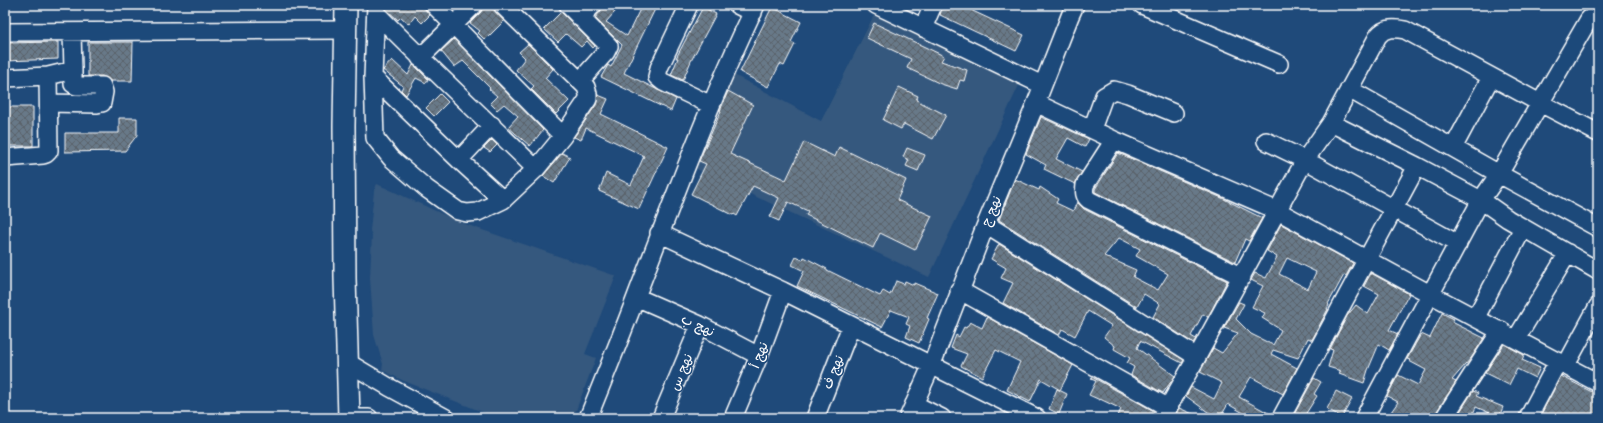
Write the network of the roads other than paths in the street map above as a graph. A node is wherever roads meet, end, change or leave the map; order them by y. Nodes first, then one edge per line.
1 (346, 5) edge
2 (434, 5) edge
3 (474, 5) edge
4 (502, 5) edge
5 (568, 5) edge
6 (593, 5) edge
7 (689, 5) edge
8 (737, 5) edge
9 (876, 5) edge
10 (933, 5) edge
11 (1075, 5) edge
12 (1142, 5) edge
13 (376, 9) edge
14 (754, 9) edge
15 (580, 18) junction
16 (1589, 19) dead end
17 (454, 25) junction
18 (923, 28) junction
19 (346, 30) junction
20 (5, 32) edge
21 (72, 32) junction
22 (420, 58) junction
23 (1279, 64) dead end
24 (73, 70) junction
25 (48, 76) junction
26 (373, 77) junction
27 (1491, 77) junction
28 (5, 78) edge
29 (580, 81) junction
30 (1042, 85) junction
31 (1349, 89) junction
32 (49, 103) junction
33 (1540, 103) junction
34 (1036, 104) junction
35 (711, 105) junction
36 (1174, 113) dead end
37 (1331, 123) junction
38 (492, 125) junction
39 (1092, 129) junction
40 (1598, 133) edge
41 (563, 136) junction
42 (1114, 140) junction
43 (1266, 141) dead end
44 (1453, 148) junction
45 (5, 158) edge
46 (459, 160) junction
47 (1305, 160) junction
48 (1417, 166) junction
49 (536, 169) junction
50 (1499, 174) junction
51 (503, 200) junction
52 (1481, 200) junction
53 (1394, 209) junction
54 (1278, 211) junction
55 (986, 224) junction
56 (1523, 228) junction
57 (1598, 228) edge
58 (659, 233) junction
59 (1458, 244) junction
60 (1568, 253) junction
61 (1368, 259) junction
62 (1598, 271) edge
63 (1242, 277) junction
64 (959, 290) junction
65 (783, 291) junction
66 (1430, 294) junction
67 (636, 297) junction
68 (1598, 306) edge
69 (1476, 317) junction
70 (700, 325) junction
71 (852, 326) junction
72 (1501, 330) junction
73 (1516, 338) junction
74 (759, 356) junction
75 (1197, 357) junction
76 (347, 362) junction
77 (1562, 363) junction
78 (932, 364) junction
79 (1598, 383) edge
80 (911, 411) edge
81 (1164, 413) edge
82 (350, 418) edge
83 (369, 418) edge
84 (446, 418) edge
85 (588, 418) edge
86 (661, 418) edge
87 (733, 418) edge
88 (815, 418) edge
89 (942, 418) edge
90 (1037, 418) edge
91 (1281, 418) edge
92 (1364, 418) edge
93 (1444, 418) edge
94 (1528, 418) edge

1 - 19 main road
2 - 17 street
3 - 17 street
4 - 29 street
5 - 15 street
6 - 15 street
7 - 35 street
8 - 14 street
9 - 18 street
10 - 18 street
11 - 30 street, نهج ج
12 - 23 street
13 - 22 street
13 - 26 street
14 - 35 street
15 - 29 street
16 - 33 street
17 - 22 street
17 - 41 street
18 - 30 street
19 - 21 street
19 - 76 main road
20 - 21 street
21 - 24 street
22 - 38 street
24 - 25 street
24 - 32 street
25 - 28 street
25 - 32 street
26 - 46 street
26 - 51 street
27 - 31 street
27 - 33 street
27 - 44 street
29 - 41 street
30 - 34 street, نهج ج
31 - 37 street
31 - 44 street
32 - 45 street
33 - 40 street
33 - 50 street
34 - 39 street
34 - 55 street, نهج ج
35 - 58 street
36 - 39 street
37 - 47 street
37 - 48 street
38 - 46 street
38 - 49 street
39 - 42 street
41 - 49 street
42 - 54 street
42 - 63 street
43 - 47 street
44 - 50 street
46 - 51 street
47 - 53 street
47 - 54 street
48 - 52 street
48 - 53 street
49 - 51 street
50 - 52 street
50 - 57 street
52 - 56 street
52 - 59 street
53 - 59 street
53 - 61 street
54 - 61 street
54 - 63 street
55 - 64 street, نهج ج
55 - 75 street
56 - 60 street
56 - 69 street
58 - 65 street
58 - 67 street
59 - 66 street
60 - 62 street
60 - 73 street
61 - 66 street
61 - 91 street
63 - 75 street
64 - 78 street, نهج ج
64 - 81 street
65 - 71 street
65 - 74 street, نهج أ
66 - 69 street
66 - 92 street
67 - 70 street, نهج ب
67 - 85 street
68 - 77 street
69 - 72 street
70 - 74 street, نهج ب
70 - 86 street, نهج س
71 - 78 street
71 - 88 street, نهج ف
72 - 73 street
72 - 93 street
73 - 77 street
74 - 87 street, نهج أ
75 - 81 street
76 - 82 main road
76 - 84 street
77 - 79 street
77 - 94 street
78 - 80 street, نهج ج
78 - 90 street
80 - 89 street
82 - 83 street

